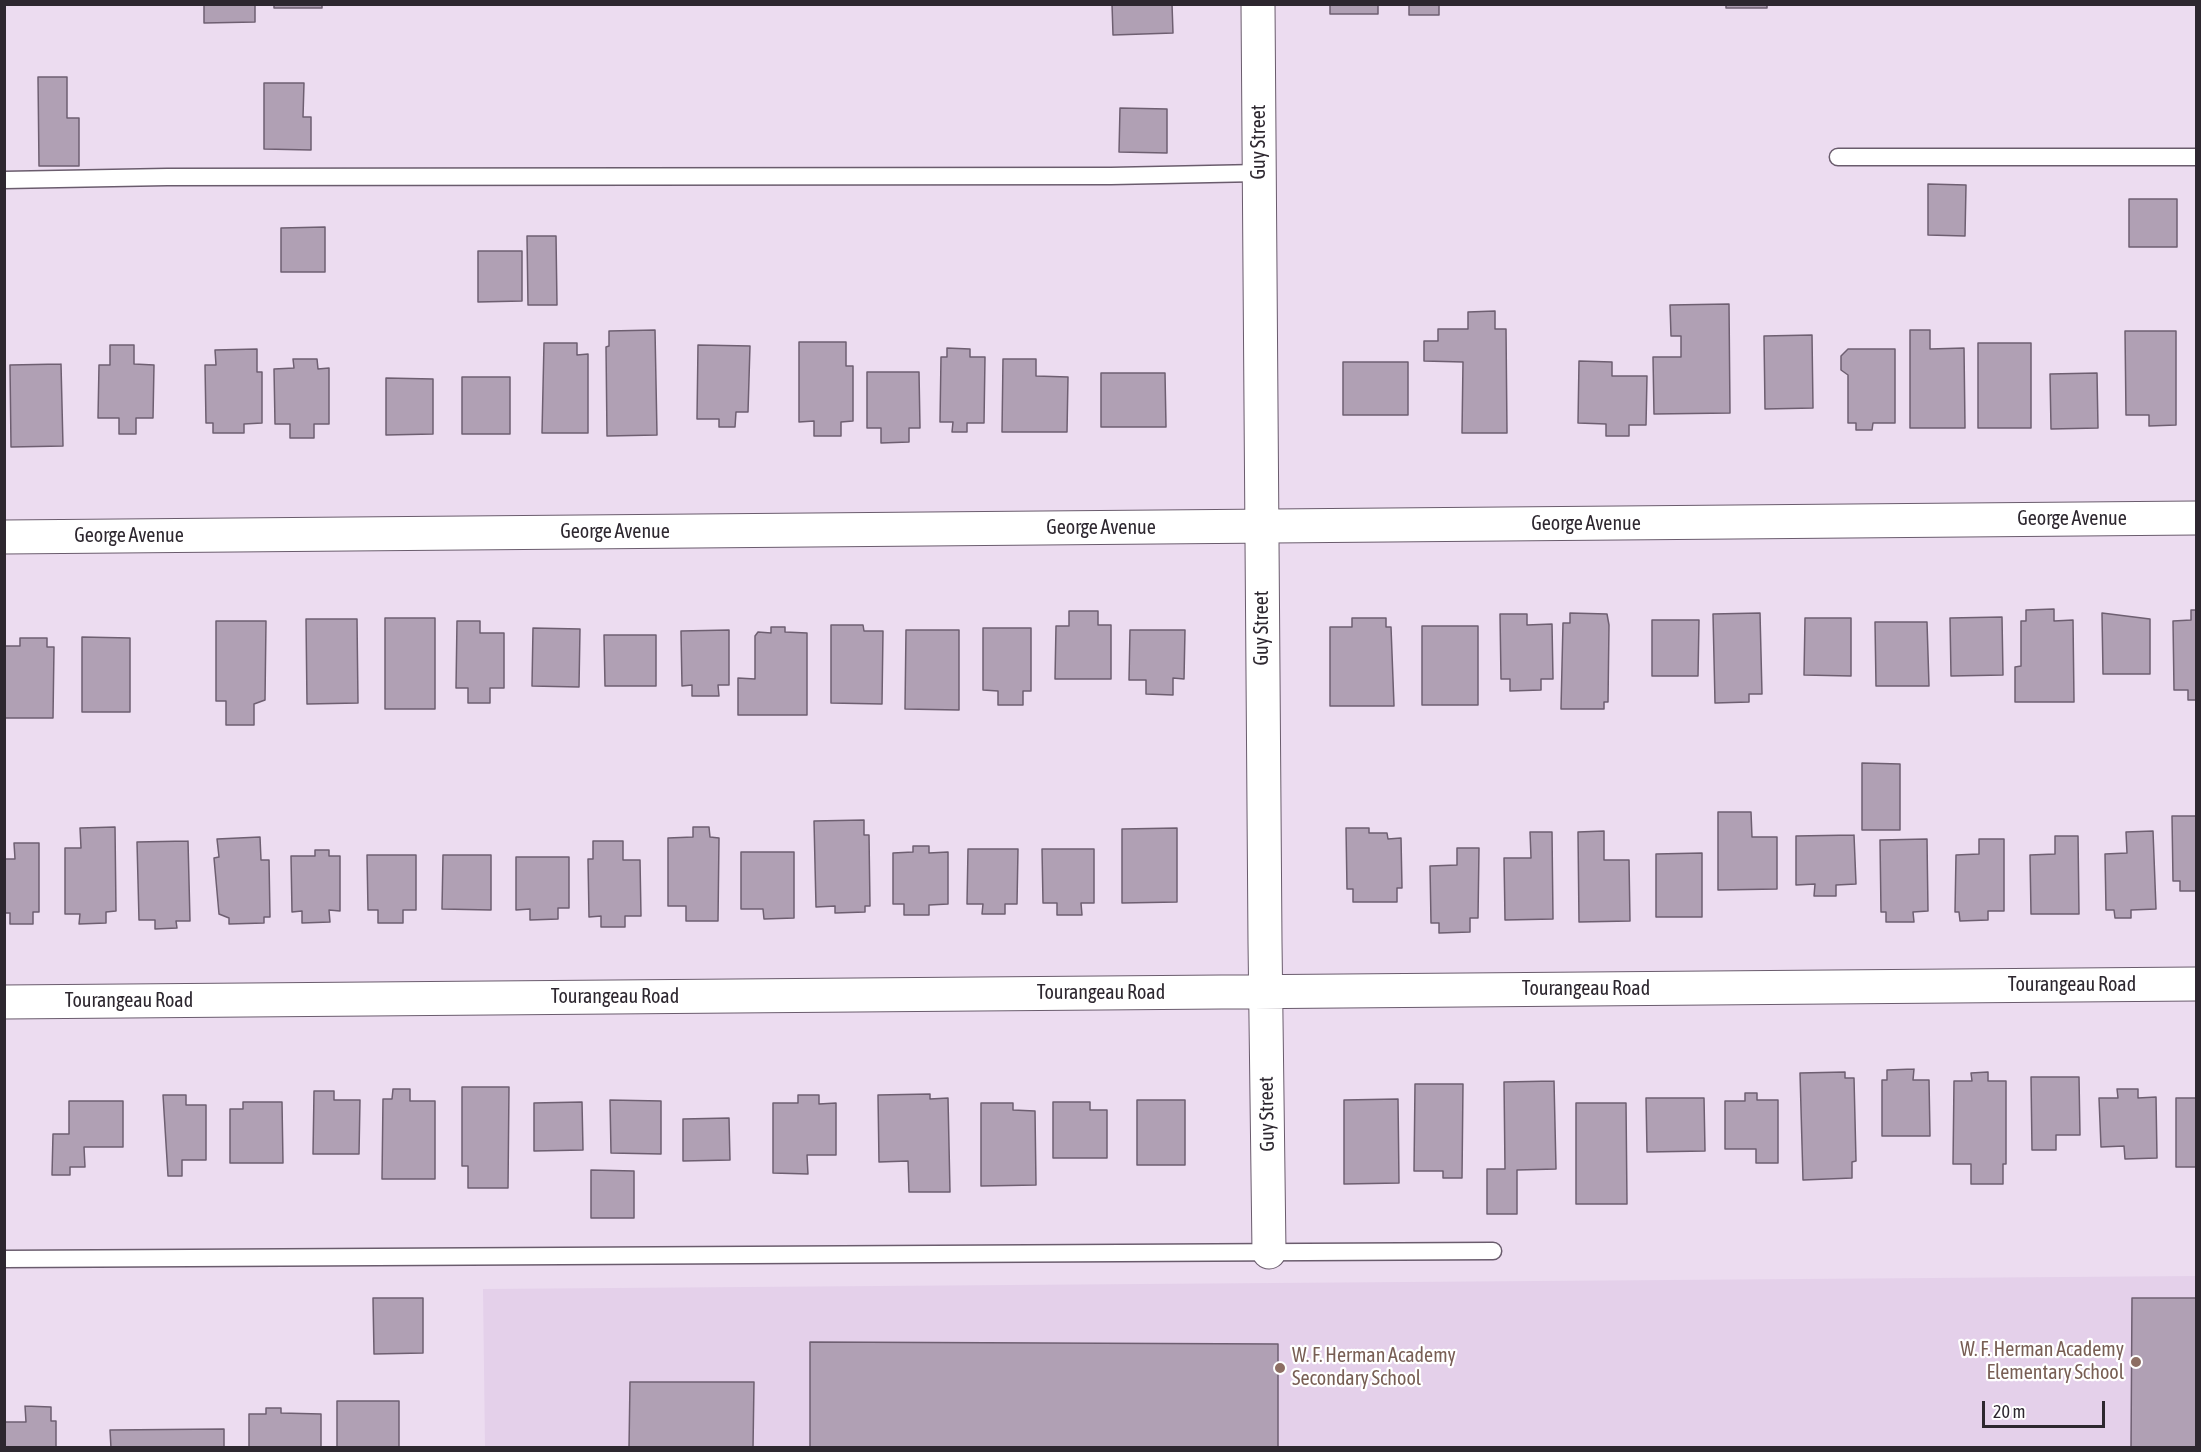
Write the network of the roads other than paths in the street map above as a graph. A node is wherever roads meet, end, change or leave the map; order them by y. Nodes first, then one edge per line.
1 (1258, 4) edge
2 (2196, 157) edge
3 (1838, 158) dead end
4 (1259, 173) junction
5 (4, 180) edge
6 (2196, 518) edge
7 (1262, 527) junction
8 (4, 537) edge
9 (2196, 984) edge
10 (1265, 992) junction
11 (4, 1002) edge
12 (1493, 1251) dead end
13 (1269, 1252) junction
14 (4, 1259) edge

1 - 4 street, Guy Street
2 - 3 lane
4 - 5 lane
4 - 7 street, Guy Street
6 - 7 street, George Avenue
7 - 8 street, George Avenue
7 - 10 street, Guy Street
9 - 10 street, Tourangeau Road
10 - 11 street, Tourangeau Road
10 - 13 street, Guy Street
12 - 13 lane
13 - 14 lane

